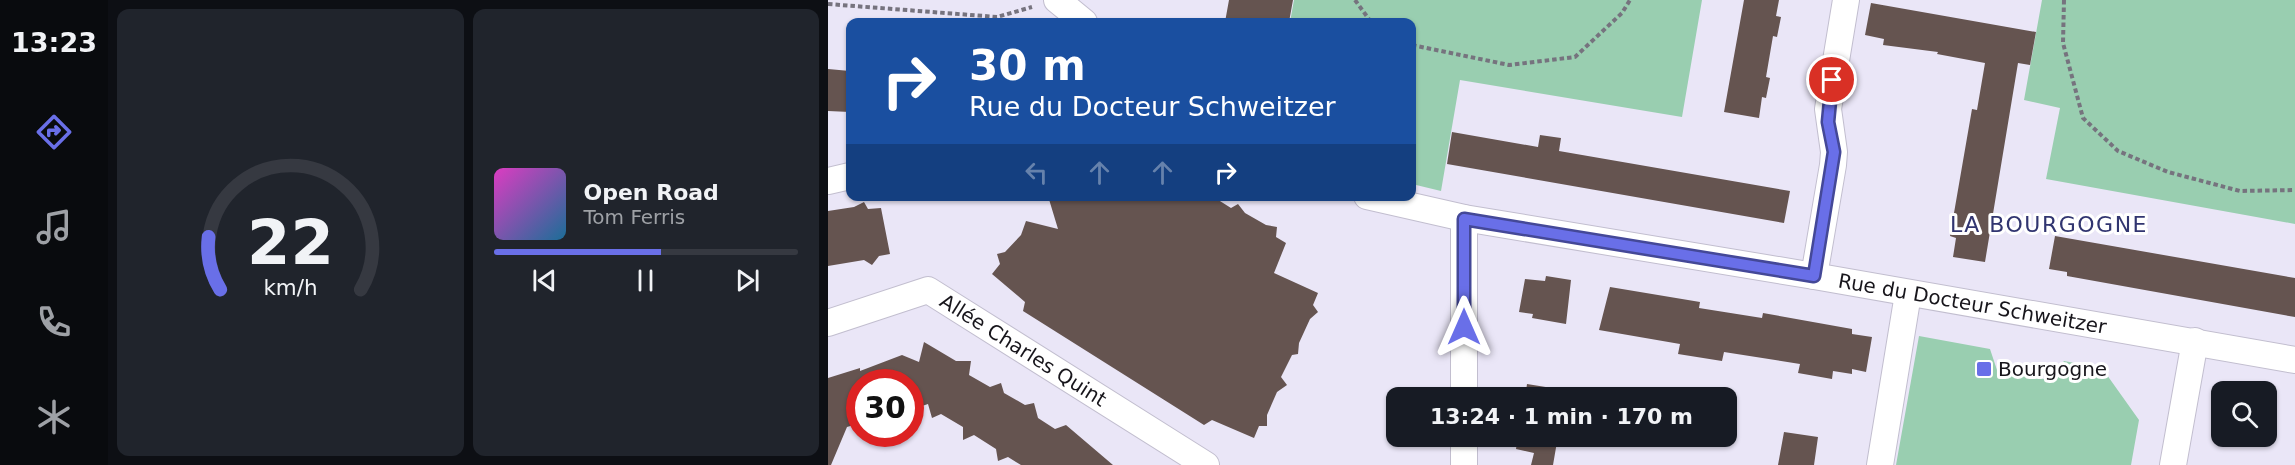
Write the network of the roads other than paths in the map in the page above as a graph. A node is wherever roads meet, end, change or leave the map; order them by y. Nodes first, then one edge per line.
1 (1846, 0) edge
2 (1047, 3) edge
3 (1076, 18) edge
4 (846, 177) edge
5 (828, 181) edge
6 (1388, 201) edge
7 (1464, 219) junction
8 (1814, 276) junction
9 (1908, 294) junction
10 (828, 323) edge
11 (2195, 341) junction
12 (2295, 360) edge
13 (1464, 387) edge
14 (1464, 447) edge
15 (1206, 465) edge
16 (1464, 465) edge
17 (1880, 465) edge
18 (2174, 465) edge

1 - 8 street
2 - 3 street
4 - 5 street
6 - 7 street, Rue du Docteur Schweitzer
7 - 8 street, Rue du Docteur Schweitzer
7 - 13 street
8 - 9 street, Rue du Docteur Schweitzer
9 - 11 street, Rue du Docteur Schweitzer
9 - 17 street
10 - 15 street, Allée Charles Quint
11 - 12 street, Rue du Docteur Schweitzer
11 - 18 street
14 - 16 street

